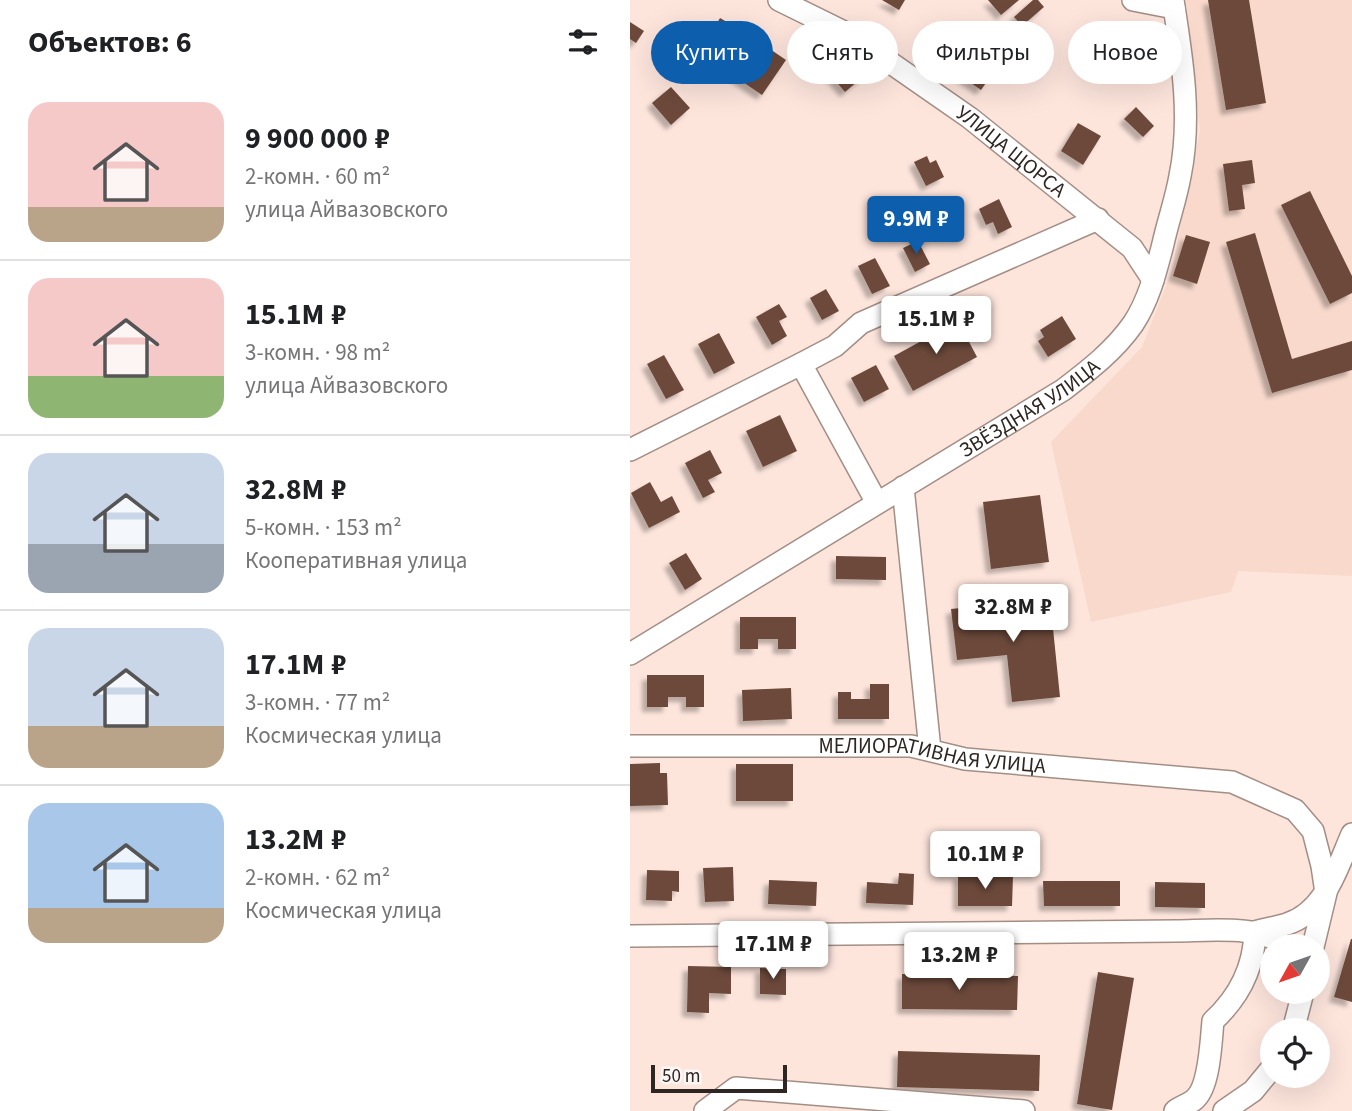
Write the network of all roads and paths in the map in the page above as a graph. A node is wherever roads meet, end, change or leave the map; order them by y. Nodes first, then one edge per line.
1 (779, 0) edge
2 (1133, 0) edge
3 (1174, 4) edge
4 (1098, 219) junction
5 (1153, 280) junction
6 (802, 364) junction
7 (630, 450) edge
8 (903, 487) junction
9 (877, 503) junction
10 (630, 654) edge
11 (630, 746) edge
12 (930, 750) junction
13 (1352, 834) edge
14 (1326, 893) junction
15 (1255, 932) junction
16 (1262, 934) edge
17 (1316, 934) edge
18 (630, 936) edge
19 (1260, 1083) edge
20 (705, 1111) edge
21 (1024, 1111) edge
22 (1175, 1111) edge
23 (1224, 1111) edge

1 - 4 street, УЛИЦА ЩОРСА
2 - 3 street
3 - 5 street, ЗВЁЗДНАЯ УЛИЦА
4 - 5 street, УЛИЦА ЩОРСА
4 - 6 street
5 - 8 street, ЗВЁЗДНАЯ УЛИЦА
6 - 7 street
6 - 9 street
8 - 9 street, ЗВЁЗДНАЯ УЛИЦА
8 - 12 street
9 - 10 street, ЗВЁЗДНАЯ УЛИЦА
11 - 12 street, МЕЛИОРАТИВНАЯ УЛИЦА
12 - 14 street, МЕЛИОРАТИВНАЯ УЛИЦА
13 - 14 street
14 - 15 street
14 - 17 street
15 - 16 street
15 - 18 street
15 - 22 street
19 - 23 street
20 - 21 street

